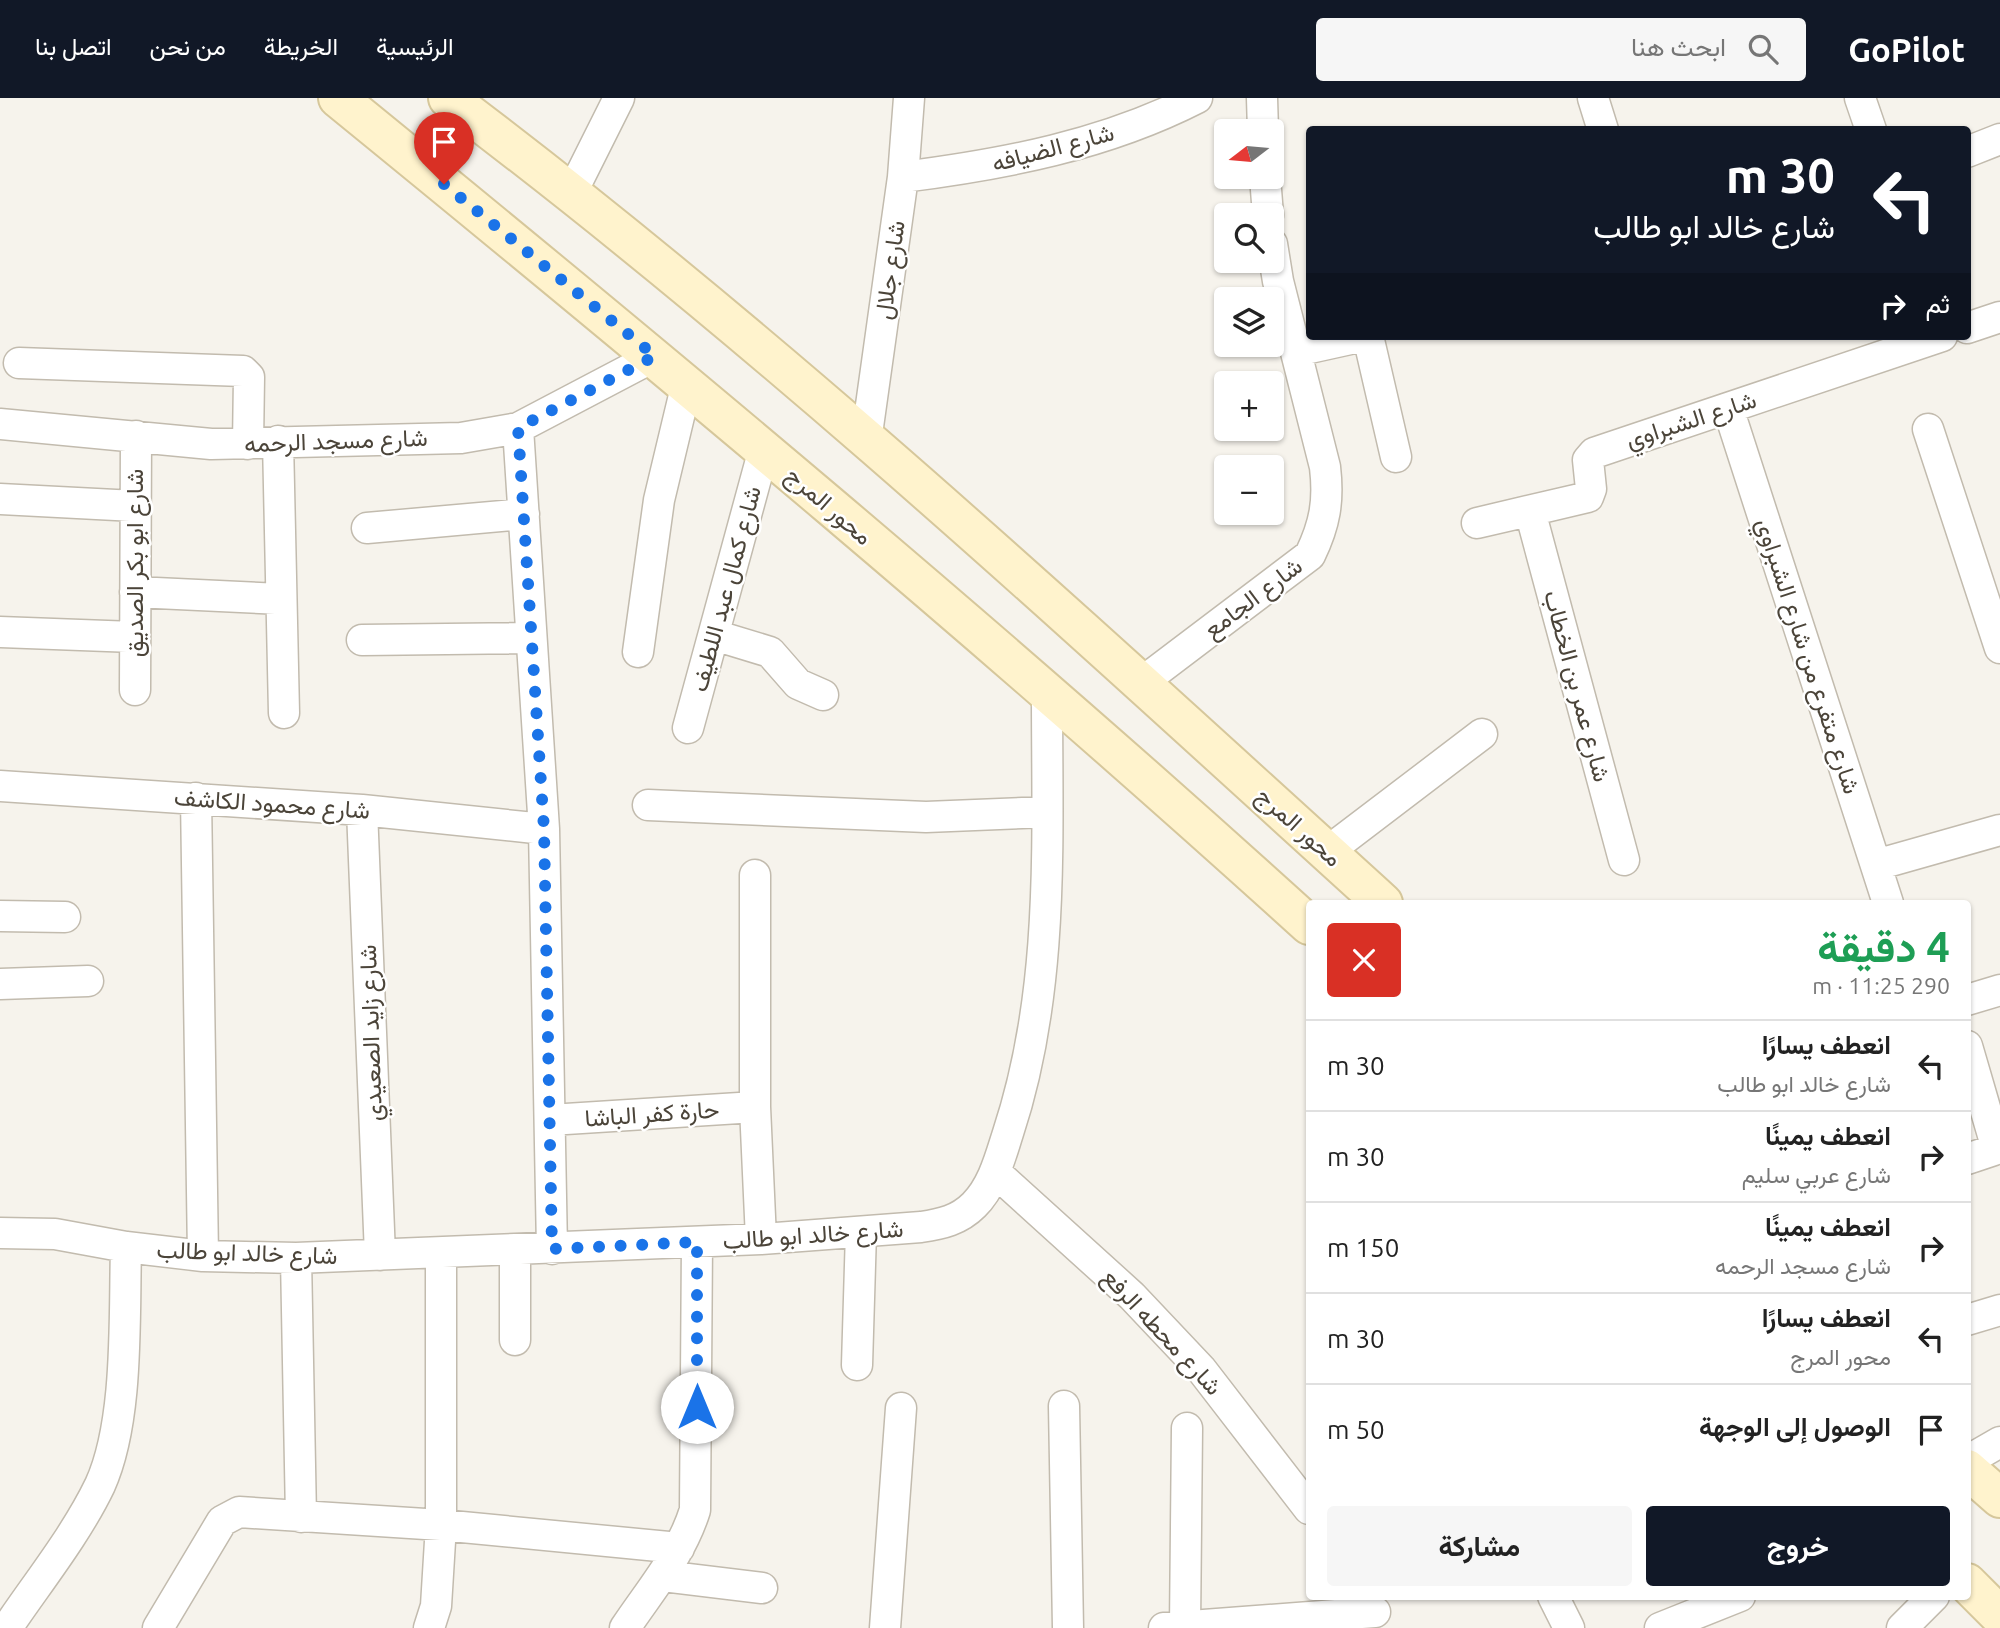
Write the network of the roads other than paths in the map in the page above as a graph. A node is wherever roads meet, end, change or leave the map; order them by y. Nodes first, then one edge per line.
1 (338, 98) edge
2 (448, 98) edge
3 (619, 98) edge
4 (909, 98) edge
5 (1197, 98) edge
6 (1262, 98) edge
7 (1593, 98) edge
8 (1860, 98) edge
9 (1263, 119) edge
10 (1603, 126) edge
11 (1870, 126) edge
12 (2000, 139) edge
13 (1971, 150) edge
14 (903, 177) junction
15 (572, 192) junction
16 (1279, 273) edge
17 (2000, 317) edge
18 (1971, 327) edge
19 (1347, 340) edge
20 (1367, 340) edge
21 (1930, 340) edge
22 (1296, 351) junction
23 (655, 356) junction
24 (19, 363) dead end
25 (687, 383) junction
26 (1728, 408) junction
27 (0, 424) edge
28 (518, 428) junction
29 (1928, 429) dead end
30 (136, 436) junction
31 (278, 441) junction
32 (866, 441) junction
33 (248, 444) junction
34 (764, 449) junction
35 (1396, 457) dead end
36 (0, 499) edge
37 (135, 506) junction
38 (1530, 511) junction
39 (524, 514) junction
40 (1477, 523) dead end
41 (367, 528) dead end
42 (135, 592) junction
43 (281, 599) junction
44 (0, 632) edge
45 (714, 635) junction
46 (135, 637) junction
47 (531, 638) junction
48 (362, 640) dead end
49 (2000, 649) edge
50 (638, 652) dead end
51 (1141, 683) junction
52 (135, 690) dead end
53 (823, 695) dead end
54 (1047, 695) junction
55 (284, 713) dead end
56 (688, 728) dead end
57 (1482, 734) dead end
58 (0, 786) edge
59 (196, 798) junction
60 (648, 805) dead end
61 (362, 810) junction
62 (1047, 811) junction
63 (544, 829) junction
64 (2000, 830) edge
65 (1327, 852) junction
66 (1624, 860) dead end
67 (1875, 865) junction
68 (755, 875) dead end
69 (1380, 900) edge
70 (1887, 900) edge
71 (0, 916) edge
72 (65, 917) dead end
73 (1306, 922) edge
74 (88, 981) dead end
75 (0, 984) edge
76 (2000, 990) edge
77 (1971, 999) edge
78 (1971, 1059) edge
79 (755, 1107) junction
80 (550, 1120) junction
81 (1999, 1149) edge
82 (1971, 1157) edge
83 (995, 1172) junction
84 (861, 1232) junction
85 (0, 1233) edge
86 (761, 1239) junction
87 (697, 1242) junction
88 (126, 1247) junction
89 (552, 1249) junction
90 (515, 1250) junction
91 (441, 1253) junction
92 (380, 1255) junction
93 (202, 1256) junction
94 (296, 1258) junction
95 (2000, 1310) edge
96 (1971, 1319) edge
97 (515, 1340) dead end
98 (857, 1365) dead end
99 (1064, 1406) dead end
100 (901, 1408) dead end
101 (1187, 1428) dead end
102 (2000, 1442) edge
103 (1971, 1459) edge
104 (1971, 1473) edge
105 (2000, 1498) edge
106 (1306, 1505) edge
107 (301, 1517) junction
108 (441, 1525) junction
109 (679, 1548) junction
110 (663, 1576) junction
111 (1971, 1587) edge
112 (762, 1588) dead end
113 (1555, 1600) edge
114 (1730, 1600) edge
115 (1930, 1600) edge
116 (1375, 1612) edge
117 (2000, 1616) edge
118 (1280, 1623) edge
119 (1175, 1627) edge
120 (7, 1628) edge
121 (158, 1628) edge
122 (429, 1628) edge
123 (625, 1628) edge
124 (885, 1628) edge
125 (1068, 1628) edge
126 (1569, 1628) edge
127 (1660, 1628) edge
128 (1902, 1628) edge

1 - 23 main road, محور المرج
2 - 15 main road, محور المرج
3 - 15 street
4 - 14 street, شارع جلال
5 - 14 street, شارع الضيافه
6 - 9 street
7 - 10 street
8 - 11 street
12 - 13 street
14 - 32 street, شارع جلال
15 - 32 main road, محور المرج
16 - 22 street, شارع الجامع
17 - 18 street
19 - 22 street
20 - 35 street
21 - 26 street, شارع الشبراوي
22 - 51 street, شارع الجامع
23 - 25 main road, محور المرج
23 - 28 street, شارع مسجد الرحمه
24 - 33 street
25 - 34 main road, محور المرج
25 - 50 street
26 - 38 street, شارع الشبراوي
26 - 67 street, شارع متفرع من شارع الشبراوي
27 - 30 street, شارع مسجد الرحمه
28 - 31 street, شارع مسجد الرحمه
28 - 39 street
29 - 49 street
30 - 33 street, شارع مسجد الرحمه
30 - 37 street, شارع ابو بكر الصديق
31 - 33 street, شارع مسجد الرحمه
31 - 43 street
32 - 51 main road, محور المرج
34 - 45 street, شارع كمال عبد اللطيف
34 - 54 main road, محور المرج
36 - 37 street
37 - 42 street, شارع ابو بكر الصديق
38 - 40 street, شارع الشبراوي
38 - 66 street, شارع عمر بن الخطاب
39 - 41 street
39 - 47 street
42 - 43 street
42 - 46 street, شارع ابو بكر الصديق
43 - 55 street
44 - 46 street
45 - 53 street
45 - 56 street, شارع كمال عبد اللطيف
46 - 52 street, شارع ابو بكر الصديق
47 - 48 street
47 - 63 street
51 - 65 main road, محور المرج
54 - 62 street, شارع خالد ابو طالب
54 - 73 main road, محور المرج
57 - 65 street
58 - 59 street, شارع محمود الكاشف
59 - 61 street, شارع محمود الكاشف
59 - 93 street
60 - 62 street
61 - 63 street, شارع محمود الكاشف
61 - 92 street, شارع زايد الصعيدي
62 - 83 street, شارع خالد ابو طالب
63 - 80 street
64 - 67 street
65 - 69 main road, محور المرج
67 - 70 street, شارع متفرع من شارع الشبراوي
68 - 79 street
71 - 72 street
74 - 75 street
76 - 77 street
78 - 81 street
79 - 80 street, حارة كفر الباشا
79 - 86 street
80 - 89 street
81 - 82 street
83 - 84 street, شارع خالد ابو طالب
83 - 106 street, شارع محطه الرفع
84 - 86 street, شارع خالد ابو طالب
84 - 98 street
85 - 88 street, شارع خالد ابو طالب
86 - 87 street, شارع خالد ابو طالب
87 - 89 street, شارع خالد ابو طالب
87 - 109 street
88 - 93 street, شارع خالد ابو طالب
88 - 120 street
89 - 90 street, شارع خالد ابو طالب
90 - 91 street, شارع خالد ابو طالب
90 - 97 street
91 - 92 street, شارع خالد ابو طالب
91 - 108 street
92 - 94 street, شارع خالد ابو طالب
93 - 94 street, شارع خالد ابو طالب
94 - 107 street
95 - 96 street
99 - 125 street
100 - 124 street
101 - 119 street
102 - 103 street
104 - 105 main road
107 - 108 street
107 - 121 street
108 - 109 street
108 - 122 street
109 - 110 street
110 - 112 street
110 - 123 street
111 - 117 main road
113 - 126 street
114 - 127 street
115 - 128 street
116 - 118 street
118 - 119 street

